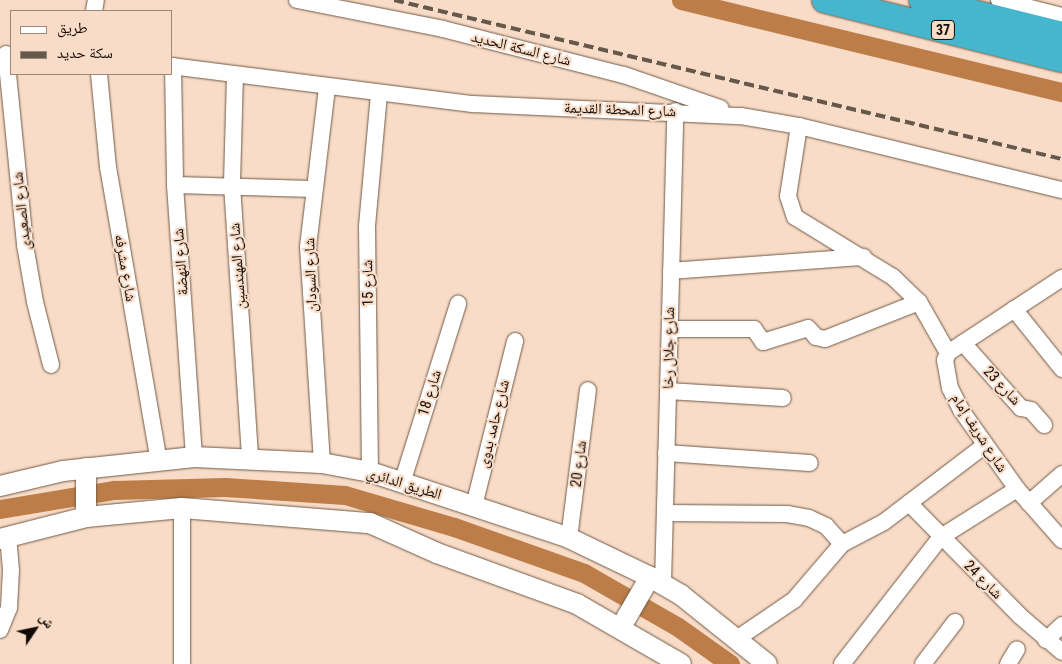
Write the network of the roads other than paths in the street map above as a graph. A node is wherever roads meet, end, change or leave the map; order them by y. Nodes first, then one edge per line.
1 (297, 0) edge
2 (825, 0) edge
3 (922, 0) edge
4 (999, 0) edge
5 (1062, 16) edge
6 (1062, 35) edge
7 (6, 54) edge
8 (1062, 59) edge
9 (172, 66) edge
10 (99, 75) edge
11 (235, 75) junction
12 (327, 88) junction
13 (379, 94) junction
14 (675, 111) junction
15 (741, 116) junction
16 (800, 126) junction
17 (175, 185) junction
18 (232, 185) junction
19 (314, 189) junction
20 (1062, 190) edge
21 (863, 257) junction
22 (671, 271) junction
23 (1062, 278) edge
24 (919, 302) junction
25 (458, 304) dead end
26 (1014, 310) junction
27 (670, 329) junction
28 (515, 342) dead end
29 (963, 343) junction
30 (948, 353) junction
31 (51, 365) dead end
32 (1062, 369) edge
33 (588, 390) dead end
34 (668, 392) junction
35 (783, 398) dead end
36 (1044, 425) dead end
37 (985, 445) junction
38 (666, 453) junction
39 (194, 457) junction
40 (250, 457) junction
41 (159, 461) junction
42 (322, 463) junction
43 (810, 463) dead end
44 (86, 468) junction
45 (370, 472) junction
46 (1062, 474) edge
47 (402, 483) junction
48 (0, 486) edge
49 (1017, 489) junction
50 (908, 502) junction
51 (1030, 503) junction
52 (474, 506) junction
53 (182, 508) junction
54 (665, 513) junction
55 (86, 517) junction
56 (1059, 532) edge
57 (941, 537) junction
58 (4, 538) edge
59 (569, 538) junction
60 (842, 544) junction
61 (657, 580) junction
62 (955, 622) dead end
63 (1062, 626) edge
64 (621, 627) junction
65 (0, 630) edge
66 (735, 640) junction
67 (1046, 640) junction
68 (1017, 649) dead end
69 (1062, 652) edge
70 (182, 664) edge
71 (681, 664) edge
72 (767, 664) edge
73 (842, 664) edge
74 (923, 664) edge
75 (1008, 664) edge

1 - 15 street, شارع السكة الحديد
2 - 8 highway, 37
3 - 6 highway, 37
4 - 5 street
7 - 31 street, شارع الصعيدى
9 - 11 street, شارع المحطة القديمة
9 - 17 street, شارع النهضة
10 - 41 street, شارع مشرفه
11 - 12 street, شارع المحطة القديمة
11 - 18 street, شارع المهندسين
12 - 13 street, شارع المحطة القديمة
12 - 19 street, شارع السودان
13 - 14 street, شارع المحطة القديمة
13 - 45 street, شارع 15
14 - 15 street, شارع المحطة القديمة
14 - 22 street, شارع جلال رخا
15 - 16 street, شارع المحطة القديمة
16 - 20 street, شارع المحطة القديمة
16 - 21 street
17 - 18 street
17 - 39 street, شارع النهضة
18 - 19 street
18 - 40 street, شارع المهندسين
19 - 42 street, شارع السودان
21 - 22 street
21 - 24 street
22 - 27 street, شارع جلال رخا
23 - 26 street
24 - 27 street
24 - 30 street
25 - 47 street, شارع 18
26 - 29 street
26 - 32 street
27 - 34 street, شارع جلال رخا
28 - 52 street, شارع حامد بدوى
29 - 30 street
29 - 36 street, شارع 23
30 - 37 street, شارع شريف إمام
33 - 59 street, شارع 20
34 - 35 street
34 - 38 street, شارع جلال رخا
37 - 49 street, شارع شريف إمام
37 - 50 street
38 - 43 street
38 - 54 street, شارع جلال رخا
39 - 40 street, الطريق الدائري
39 - 41 street, الطريق الدائري
40 - 42 street, الطريق الدائري
41 - 44 street, الطريق الدائري
42 - 45 street, الطريق الدائري
44 - 48 street, الطريق الدائري
44 - 55 street
45 - 47 street, الطريق الدائري
46 - 51 street
47 - 52 street, الطريق الدائري
49 - 51 street, شارع شريف إمام
49 - 57 street
50 - 57 street, شارع 24
50 - 60 street
51 - 56 street, شارع شريف إمام
52 - 59 street, الطريق الدائري
53 - 55 street
53 - 64 street
53 - 70 street
54 - 60 street
54 - 61 street, شارع جلال رخا
55 - 58 street
57 - 67 street, شارع 24
57 - 73 street
58 - 65 street
59 - 61 street, الطريق الدائري
60 - 66 street
61 - 64 street
61 - 66 street, الطريق الدائري
62 - 74 street
63 - 67 street
64 - 71 street
66 - 72 street, الطريق الدائري
67 - 69 street, شارع 24
68 - 75 street

